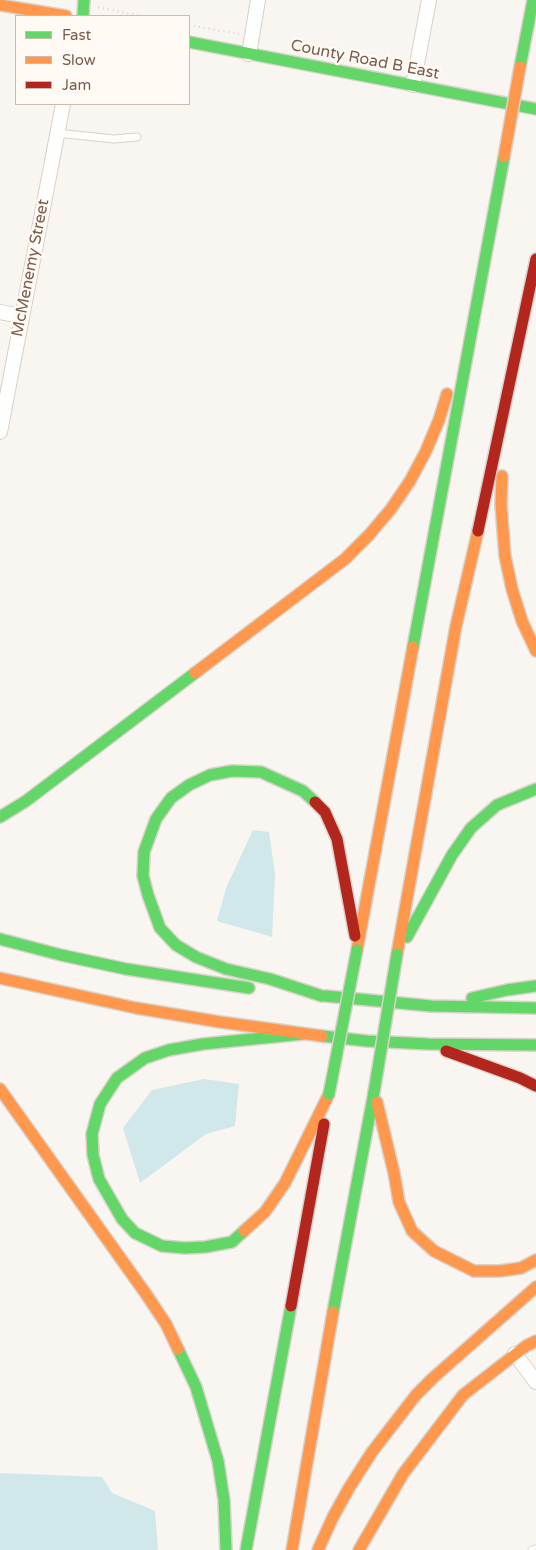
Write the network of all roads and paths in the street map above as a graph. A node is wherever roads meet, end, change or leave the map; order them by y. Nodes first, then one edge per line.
1 (84, 0) edge
2 (258, 0) edge
3 (429, 0) edge
4 (532, 0) edge
5 (0, 5) edge
6 (63, 15) edge
7 (83, 15) edge
8 (190, 42) edge
9 (249, 54) junction
10 (413, 85) junction
11 (63, 105) edge
12 (536, 109) edge
13 (57, 133) junction
14 (137, 136) dead end
15 (536, 259) edge
16 (478, 294) junction
17 (0, 312) edge
18 (21, 316) junction
19 (505, 407) junction
20 (0, 432) edge
21 (536, 651) edge
22 (536, 790) edge
23 (0, 817) edge
24 (0, 939) edge
25 (357, 945) junction
26 (399, 949) junction
27 (0, 978) edge
28 (536, 986) edge
29 (322, 996) junction
30 (435, 1006) junction
31 (536, 1008) edge
32 (303, 1034) junction
33 (428, 1044) junction
34 (536, 1045) edge
35 (536, 1086) edge
36 (0, 1089) edge
37 (330, 1094) junction
38 (374, 1097) junction
39 (536, 1260) edge
40 (536, 1287) edge
41 (536, 1341) edge
42 (515, 1354) junction
43 (536, 1382) edge
44 (226, 1550) edge
45 (246, 1550) edge
46 (292, 1550) edge
47 (318, 1550) edge
48 (359, 1550) edge

1 - 7 main road
2 - 9 street
3 - 10 street
4 - 16 main road, bridge
5 - 6 main road
8 - 9 main road, County Road B East
9 - 10 main road, County Road B East
10 - 12 main road, County Road B East
11 - 13 street, McMenemy Street
13 - 14 lane
13 - 18 street, McMenemy Street
15 - 19 main road
16 - 23 main road
16 - 25 main road
17 - 18 street
18 - 20 street, McMenemy Street
19 - 21 main road
19 - 26 main road
22 - 26 main road
24 - 29 main road
25 - 29 main road
25 - 37 main road, bridge
26 - 38 main road, bridge
27 - 32 main road
28 - 30 main road
29 - 30 main road
30 - 31 main road
32 - 33 main road
32 - 37 main road
33 - 34 main road
33 - 35 main road
36 - 44 main road
37 - 45 main road
38 - 39 main road
38 - 46 main road
40 - 47 main road
41 - 42 main road
42 - 43 street
42 - 48 main road

